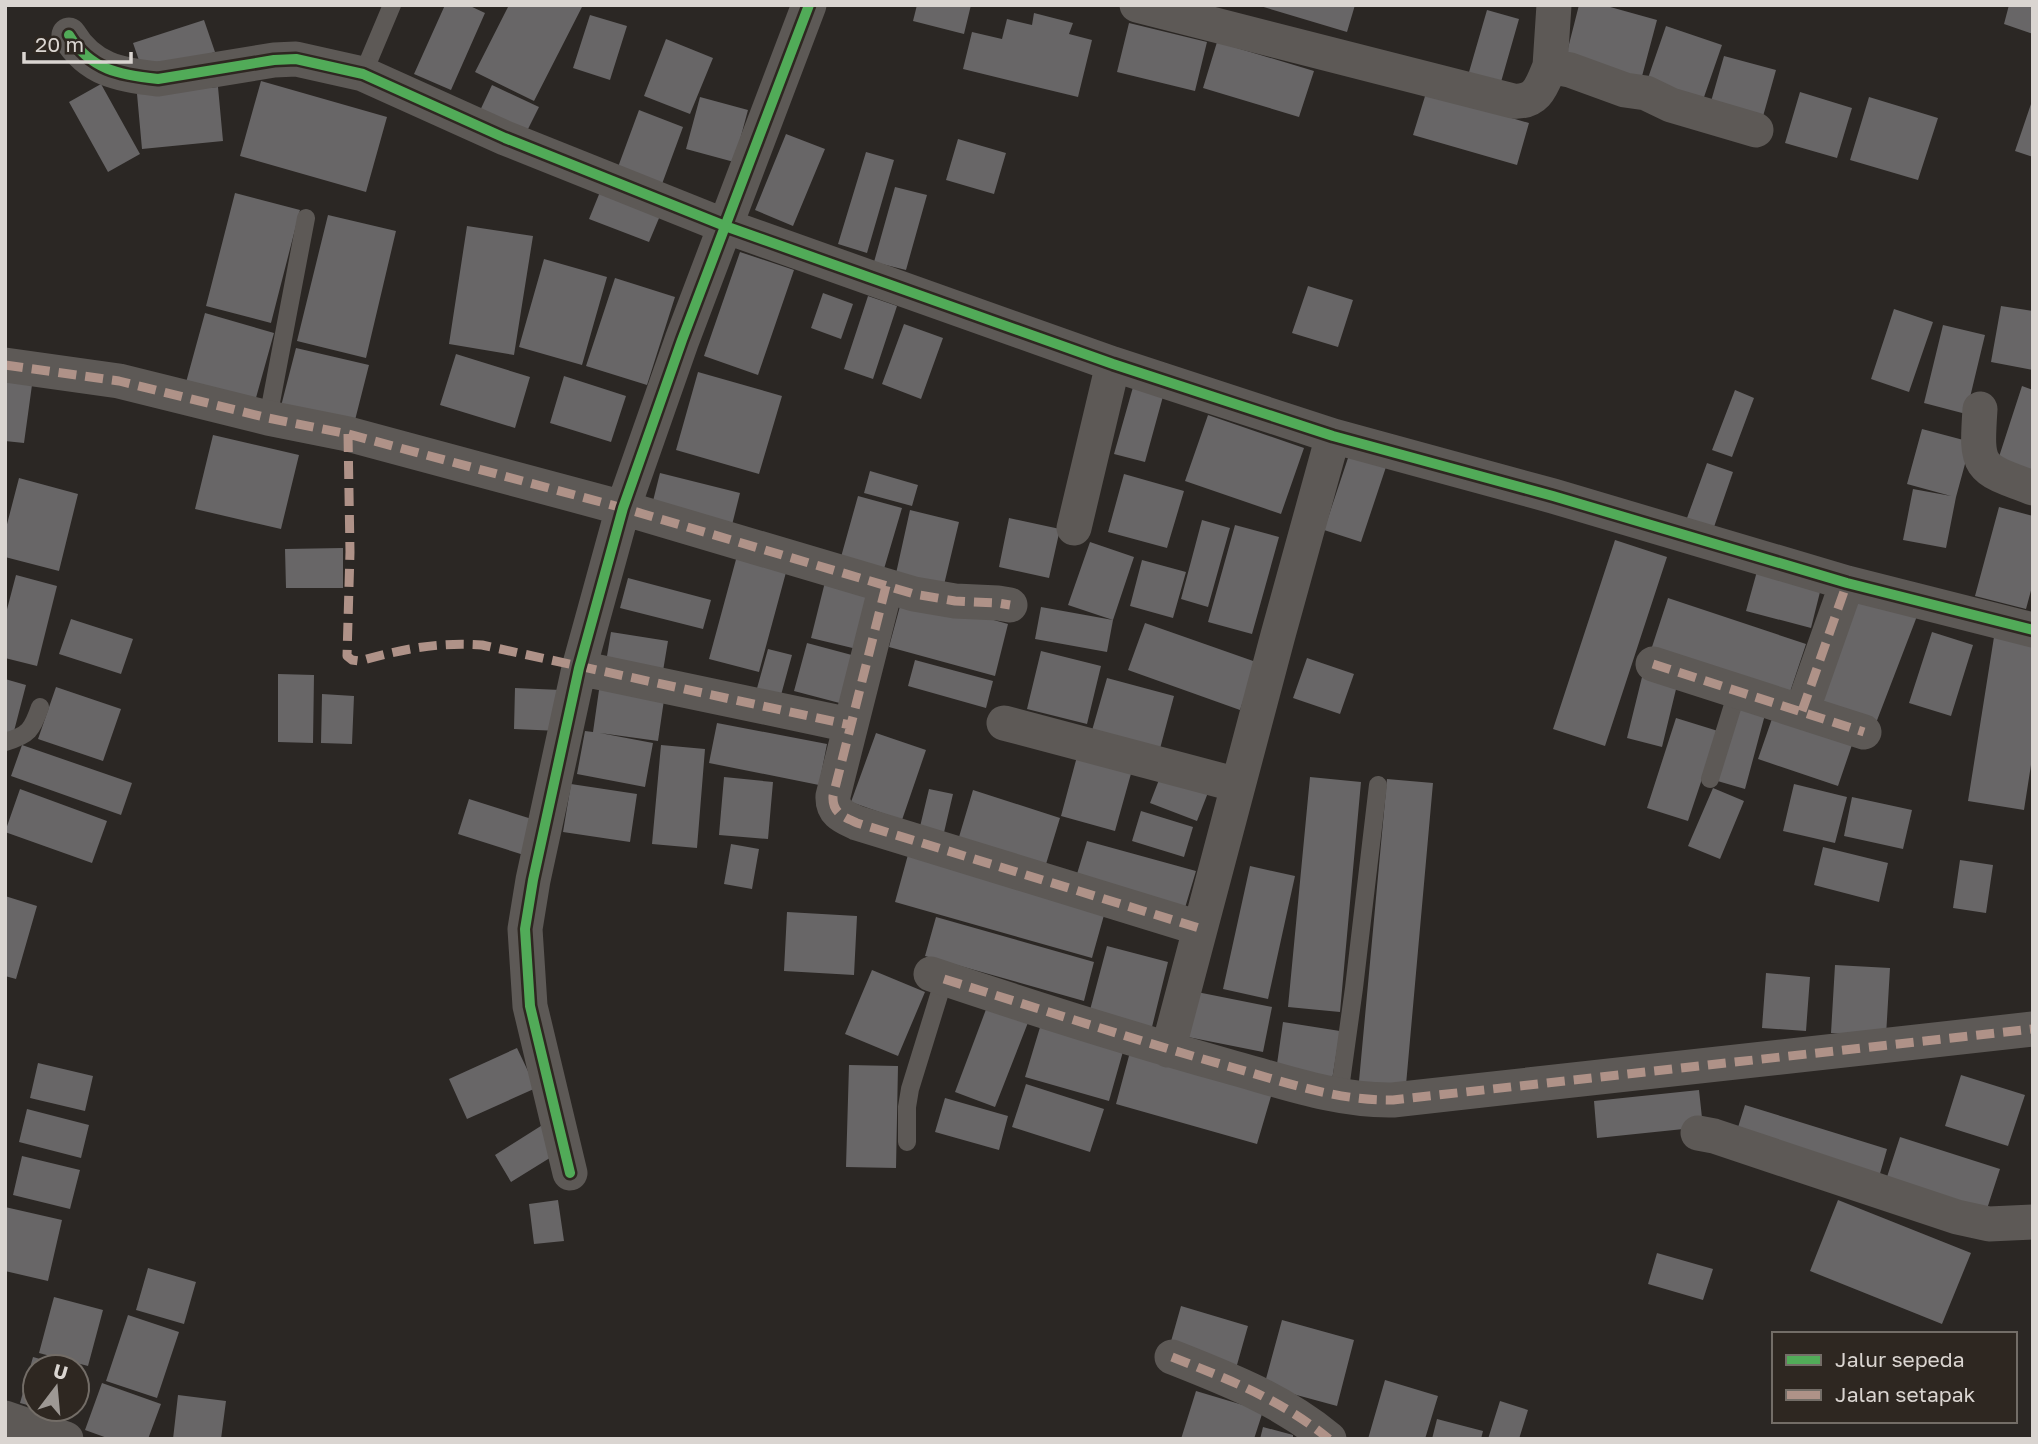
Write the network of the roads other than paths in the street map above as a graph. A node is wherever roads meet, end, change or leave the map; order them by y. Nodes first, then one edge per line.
1 (392, 5) edge
2 (810, 5) edge
3 (1137, 5) edge
4 (1554, 5) edge
5 (69, 34) dead end
6 (1550, 66) junction
7 (363, 74) junction
8 (1756, 130) dead end
9 (306, 218) dead end
10 (725, 226) junction
11 (1113, 364) junction
12 (5, 365) edge
13 (1980, 409) dead end
14 (268, 418) junction
15 (1333, 436) junction
16 (2033, 488) edge
17 (623, 508) junction
18 (1074, 528) dead end
19 (1847, 583) junction
20 (886, 586) junction
21 (1010, 606) dead end
22 (2033, 630) edge
23 (1654, 664) dead end
24 (579, 668) junction
25 (1737, 692) junction
26 (40, 707) dead end
27 (1802, 711) junction
28 (1004, 723) dead end
29 (850, 725) junction
30 (1864, 732) dead end
31 (5, 742) edge
32 (1710, 779) dead end
33 (1238, 785) junction
34 (1378, 785) dead end
35 (1199, 928) junction
36 (938, 977) joint
37 (2033, 1029) edge
38 (1168, 1050) junction
39 (1339, 1096) junction
40 (1699, 1133) dead end
41 (907, 1142) dead end
42 (570, 1172) dead end
43 (2033, 1222) edge
44 (1172, 1357) dead end
45 (5, 1418) edge
46 (66, 1439) edge
47 (1329, 1439) edge

1 - 7 lane
2 - 10 street
3 - 6 street
4 - 6 street
5 - 7 street
6 - 8 street
7 - 10 street
9 - 14 lane
10 - 11 street
10 - 17 street
11 - 15 street
11 - 18 street
12 - 14 street
13 - 16 street
14 - 17 street
15 - 19 street
15 - 33 street
17 - 20 street
17 - 24 street
19 - 22 street
19 - 27 street
20 - 21 street
20 - 29 street
23 - 25 street
24 - 29 street
24 - 42 street
25 - 27 street
25 - 32 lane
26 - 31 lane
27 - 30 street
28 - 33 street
29 - 35 street
33 - 35 street
34 - 39 lane
35 - 38 street
36 - 38 street
36 - 41 lane
37 - 39 street
38 - 39 street
40 - 43 street
44 - 47 street
45 - 46 street

